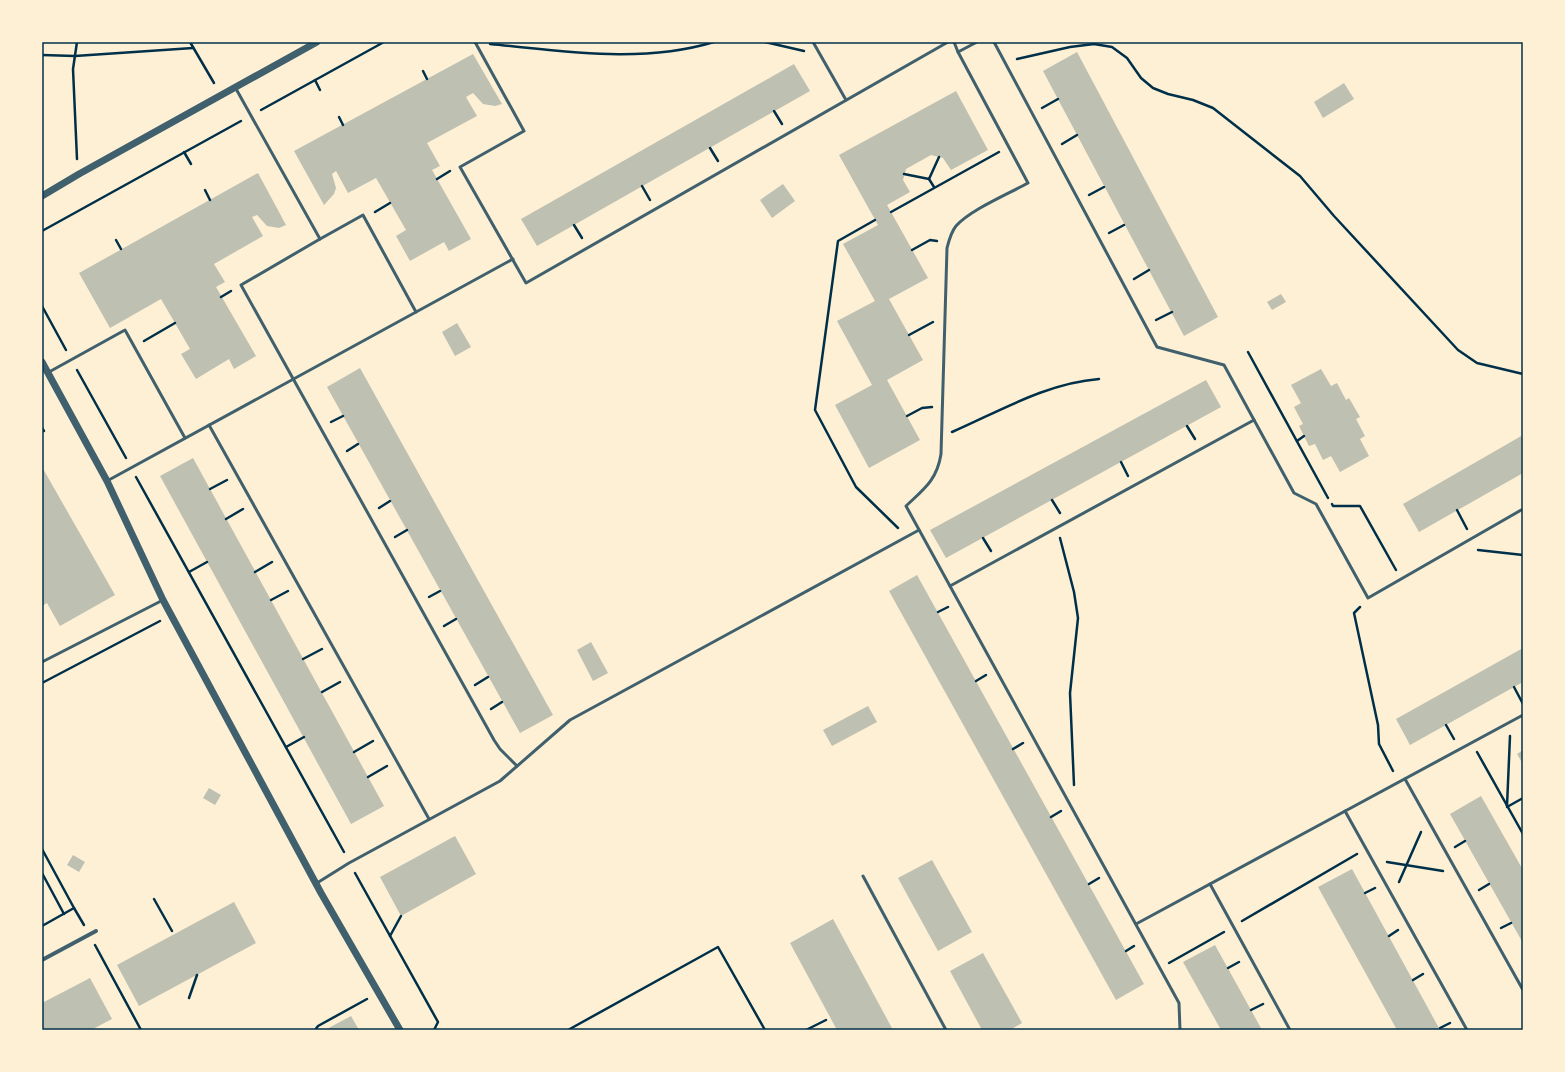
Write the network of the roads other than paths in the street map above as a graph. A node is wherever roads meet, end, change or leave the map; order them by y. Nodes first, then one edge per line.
1 (317, 42) edge
2 (476, 42) edge
3 (813, 42) edge
4 (948, 42) edge
5 (954, 42) edge
6 (977, 42) edge
7 (994, 42) edge
8 (958, 52) junction
9 (235, 87) junction
10 (846, 100) junction
11 (42, 196) edge
12 (320, 239) junction
13 (513, 259) junction
14 (416, 312) junction
15 (42, 362) edge
16 (48, 373) junction
17 (293, 378) junction
18 (1254, 420) junction
19 (208, 425) junction
20 (185, 438) junction
21 (107, 481) junction
22 (1523, 509) edge
23 (919, 530) junction
24 (950, 586) junction
25 (163, 600) junction
26 (42, 662) edge
27 (1523, 715) edge
28 (517, 766) junction
29 (1405, 779) junction
30 (1345, 811) junction
31 (429, 820) junction
32 (863, 876) dead end
33 (316, 883) junction
34 (1210, 884) junction
35 (1136, 924) junction
36 (96, 931) dead end
37 (42, 960) edge
38 (1523, 990) edge
39 (400, 1030) edge
40 (946, 1030) edge
41 (1180, 1030) edge
42 (1290, 1030) edge
43 (1467, 1030) edge

1 - 9 street
2 - 13 lane
3 - 10 lane
4 - 10 lane
5 - 8 lane
6 - 8 lane
7 - 18 lane
8 - 23 lane
9 - 11 street
9 - 12 lane
10 - 13 lane
12 - 14 lane
12 - 17 lane
13 - 14 lane
14 - 17 lane
15 - 16 street
16 - 20 lane
16 - 21 street
17 - 19 lane
17 - 28 lane
18 - 22 lane
18 - 24 lane
19 - 20 lane
19 - 31 lane
20 - 21 lane
21 - 25 street
23 - 24 lane
23 - 28 lane
24 - 35 lane
25 - 26 lane
25 - 33 street
27 - 29 lane
28 - 31 lane
29 - 30 lane
29 - 38 lane
30 - 34 lane
30 - 43 lane
31 - 33 lane
32 - 40 lane
33 - 39 street
34 - 35 lane
34 - 42 lane
35 - 41 lane
36 - 37 street

